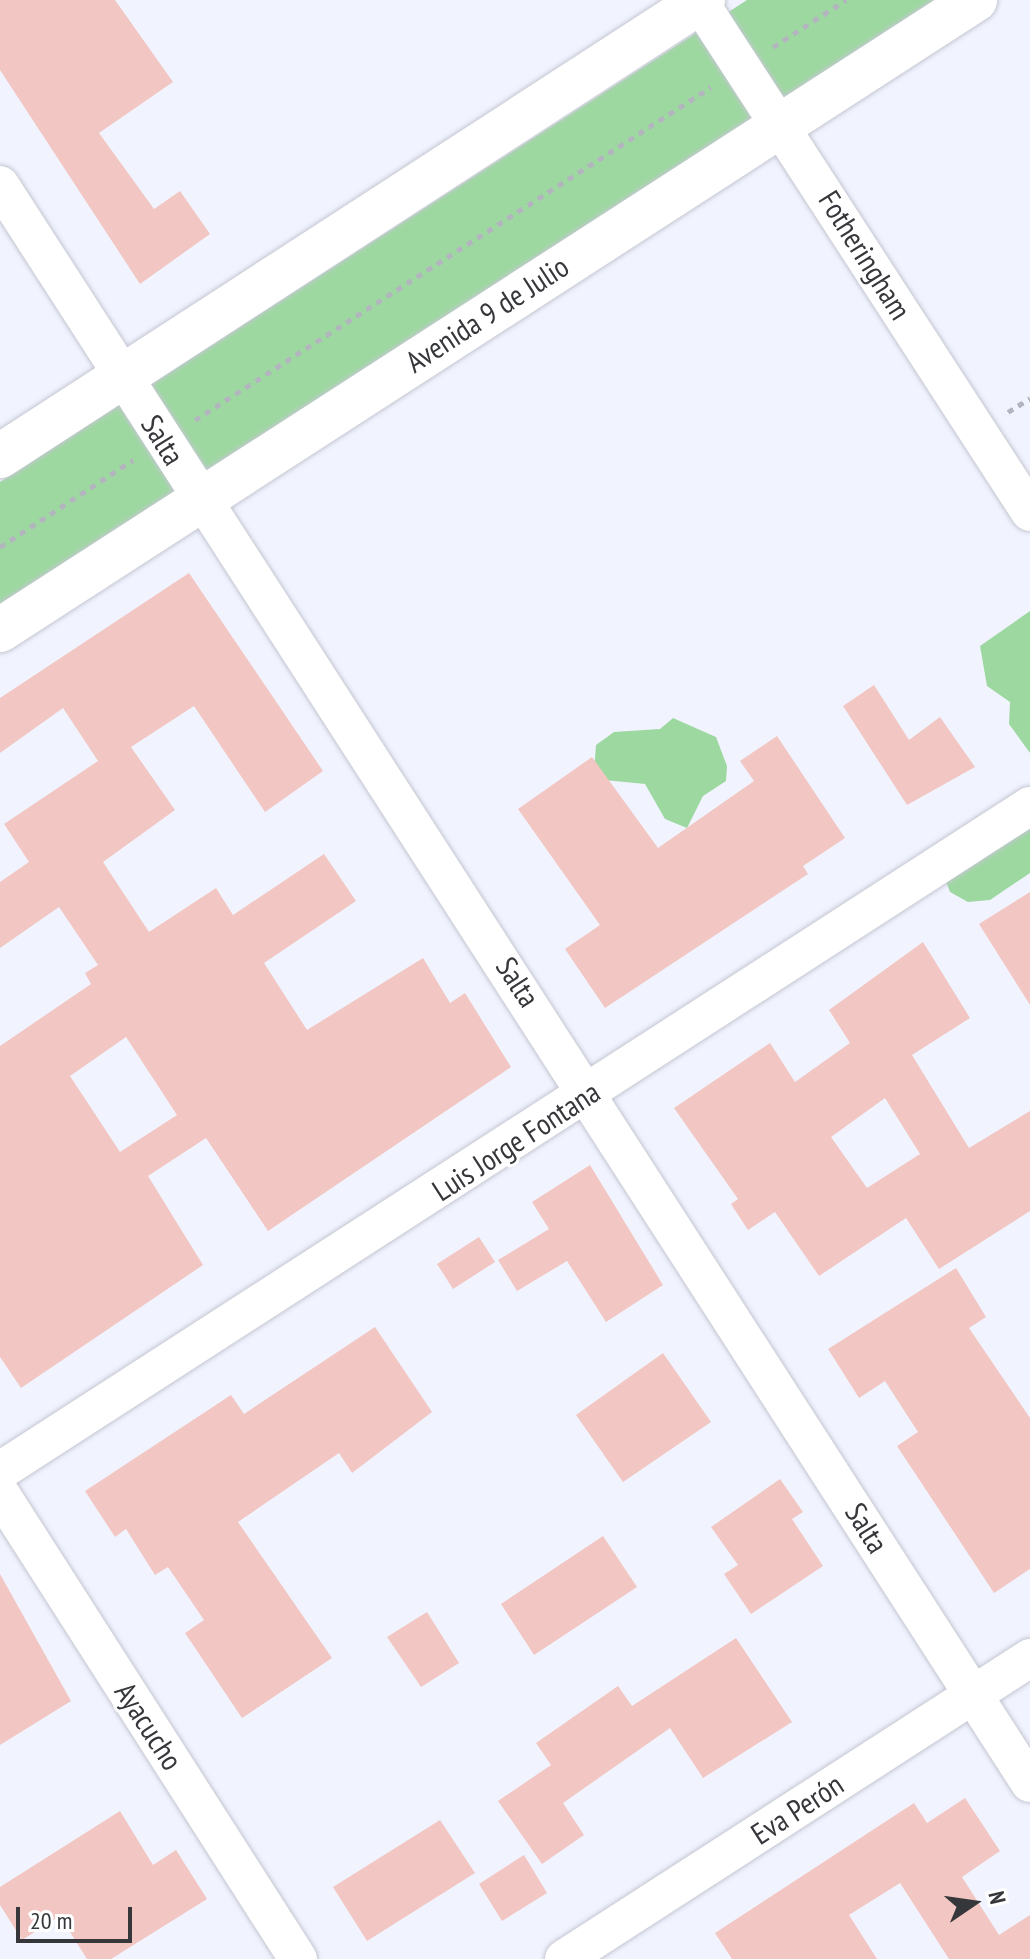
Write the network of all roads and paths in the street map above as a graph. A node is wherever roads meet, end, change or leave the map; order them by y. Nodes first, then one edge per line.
1 (846, 0) edge
2 (975, 0) edge
3 (700, 1) edge
4 (743, 67) junction
5 (781, 123) junction
6 (0, 185) edge
7 (123, 378) junction
8 (164, 440) junction
9 (0, 456) edge
10 (201, 500) junction
11 (1030, 512) edge
12 (0, 547) edge
13 (0, 630) edge
14 (1030, 806) edge
15 (591, 1093) junction
16 (0, 1471) edge
17 (0, 1493) edge
18 (1030, 1658) edge
19 (973, 1695) junction
20 (1030, 1783) edge
21 (298, 1959) edge
22 (564, 1959) edge

1 - 4 path
2 - 5 main road, Avenida 9 de Julio
3 - 4 street, Fotheringham
3 - 7 main road
4 - 5 street, Fotheringham
4 - 8 path
5 - 10 main road, Avenida 9 de Julio
5 - 11 street, Fotheringham
6 - 7 street, Salta
7 - 8 street, Salta
7 - 9 main road
8 - 10 street, Salta
8 - 12 path
10 - 13 main road, Avenida 9 de Julio
10 - 15 street, Salta
14 - 15 street, Luis Jorge Fontana
15 - 16 street, Luis Jorge Fontana
15 - 19 street, Salta
17 - 21 street, Ayacucho
18 - 19 street, Eva Perón
19 - 20 street, Salta
19 - 22 street, Eva Perón

